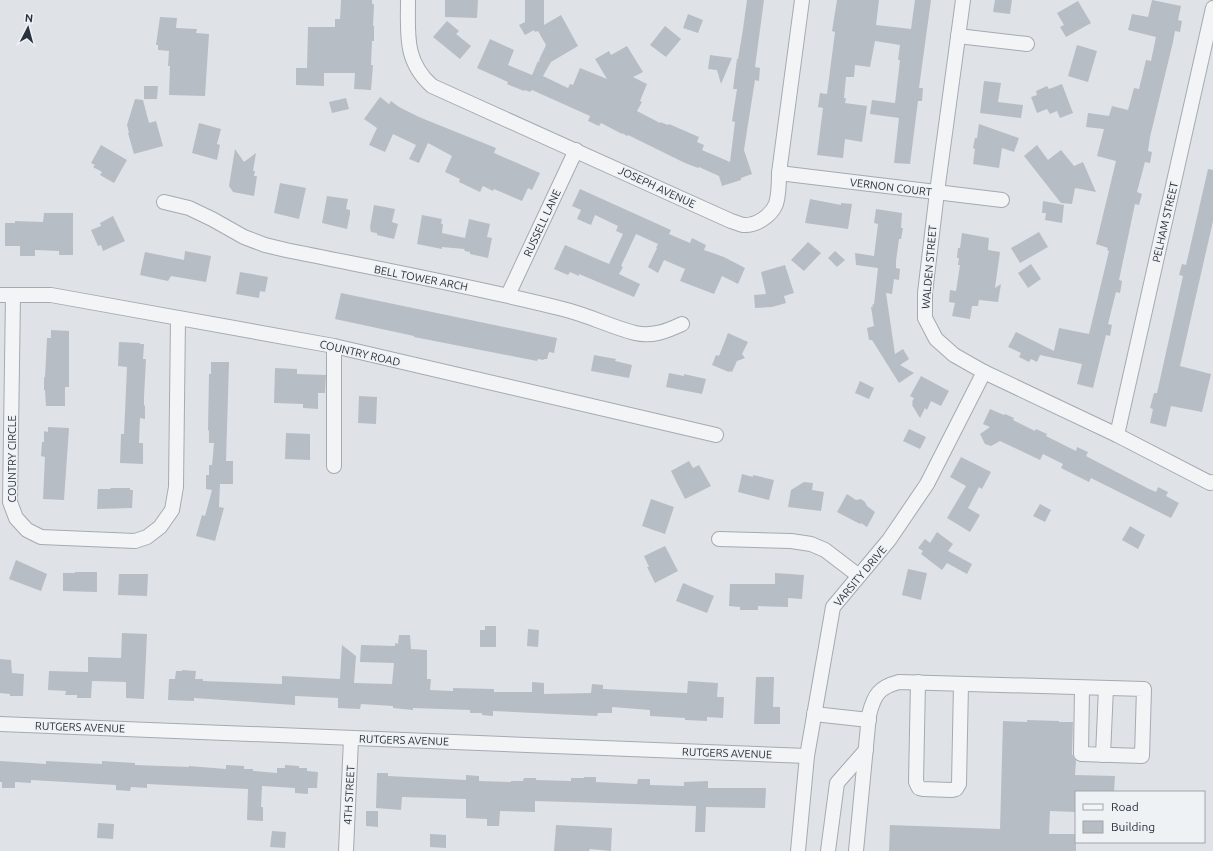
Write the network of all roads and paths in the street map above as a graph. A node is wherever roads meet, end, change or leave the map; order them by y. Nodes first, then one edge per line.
1 (408, 0) edge
2 (802, 0) edge
3 (963, 0) edge
4 (1213, 8) edge
5 (958, 36) junction
6 (1026, 44) dead end
7 (576, 150) junction
8 (779, 173) junction
9 (937, 192) junction
10 (1002, 200) dead end
11 (164, 202) dead end
12 (7, 295) edge
13 (508, 295) junction
14 (178, 318) junction
15 (682, 324) dead end
16 (334, 346) junction
17 (984, 372) junction
18 (716, 435) dead end
19 (1117, 435) junction
20 (334, 466) dead end
21 (1213, 482) edge
22 (719, 539) dead end
23 (859, 576) junction
24 (918, 682) junction
25 (961, 684) junction
26 (1082, 688) junction
27 (1106, 688) junction
28 (814, 714) junction
29 (869, 720) junction
30 (0, 724) edge
31 (352, 738) junction
32 (866, 750) junction
33 (1103, 755) junction
34 (807, 756) junction
35 (346, 851) edge
36 (798, 851) edge
37 (828, 851) edge
38 (856, 851) edge

1 - 7 street, JOSEPH AVENUE
2 - 8 street, JOSEPH AVENUE
3 - 5 street, WALDEN STREET
4 - 19 street, PELHAM STREET
5 - 6 street
5 - 9 street, WALDEN STREET
7 - 8 street, JOSEPH AVENUE
7 - 13 street, RUSSELL LANE
8 - 9 street, VERNON COURT
9 - 10 street, VERNON COURT
9 - 17 street, WALDEN STREET
11 - 13 street, BELL TOWER ARCH
12 - 14 street, COUNTRY ROAD
12 - 14 street, COUNTRY CIRCLE
13 - 15 street, BELL TOWER ARCH
14 - 16 street, COUNTRY ROAD
16 - 18 street, COUNTRY ROAD
16 - 20 street
17 - 19 street, WALDEN STREET
17 - 23 street, VARSITY DRIVE
19 - 21 street, WALDEN STREET
22 - 23 street
23 - 28 street, VARSITY DRIVE
24 - 25 street
24 - 25 street
24 - 29 street
25 - 26 street
26 - 27 street
26 - 33 street
27 - 33 street
27 - 33 street
28 - 29 street
28 - 34 street, VARSITY DRIVE
29 - 32 street
30 - 31 street, RUTGERS AVENUE
31 - 34 street, RUTGERS AVENUE
31 - 35 street, 4TH STREET
32 - 37 street
32 - 38 street
34 - 36 street, VARSITY DRIVE

